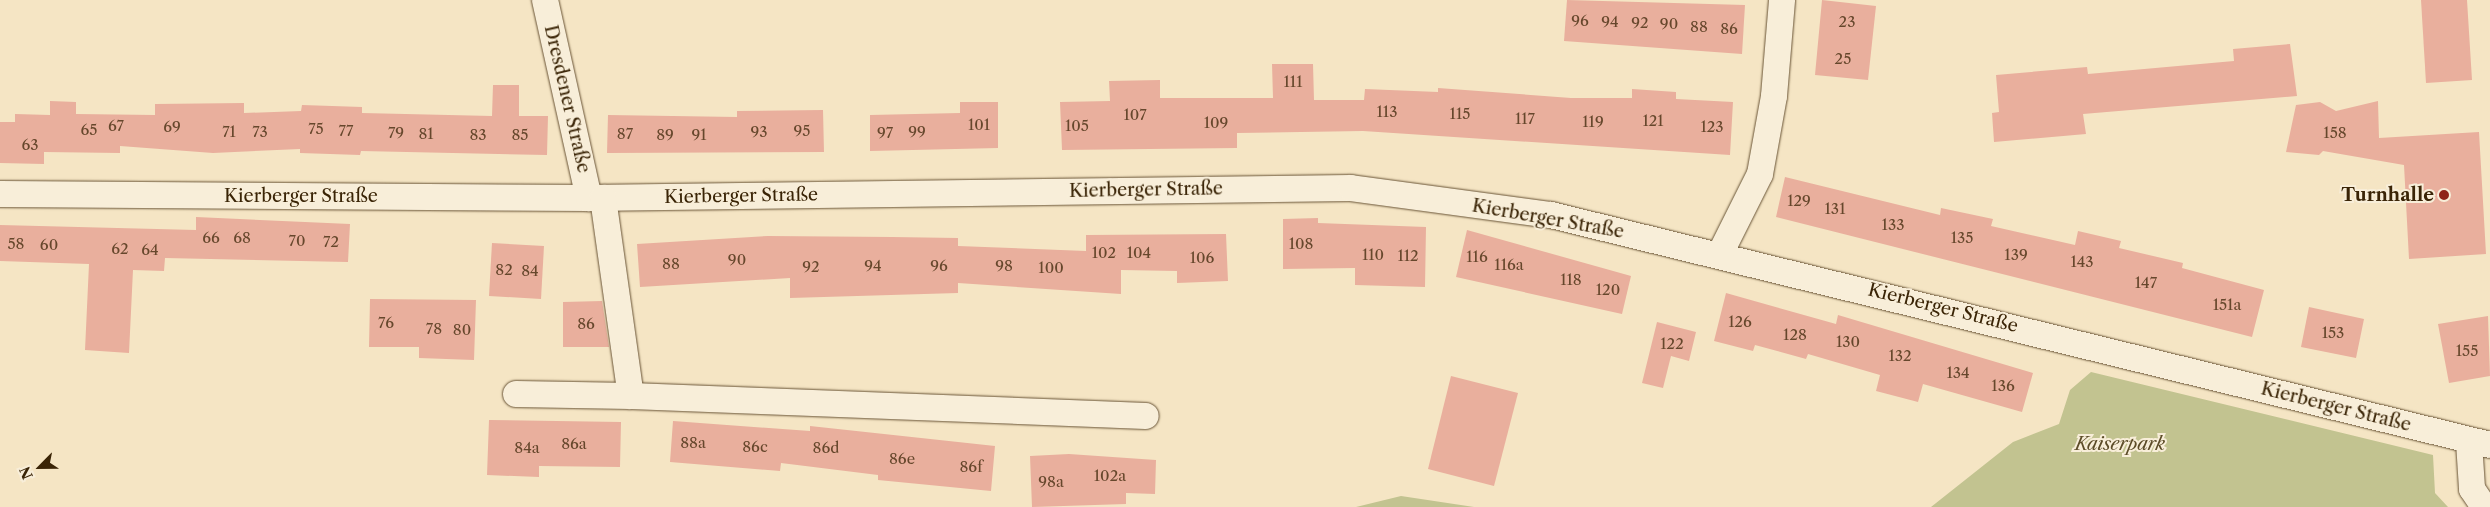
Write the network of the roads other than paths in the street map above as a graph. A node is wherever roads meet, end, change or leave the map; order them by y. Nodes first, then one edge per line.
1 (545, 0) edge
2 (1782, 0) edge
3 (0, 194) edge
4 (596, 198) junction
5 (1720, 254) junction
6 (516, 394) dead end
7 (631, 396) junction
8 (1146, 416) dead end
9 (2480, 443) edge
10 (2484, 507) edge

1 - 4 street, Dresdener Straße
2 - 5 street
3 - 4 street, Kierberger Straße
4 - 5 street, Kierberger Straße
4 - 7 street
5 - 9 street, Kierberger Straße
6 - 7 street
7 - 8 street
9 - 10 street, Kierberger Straße

